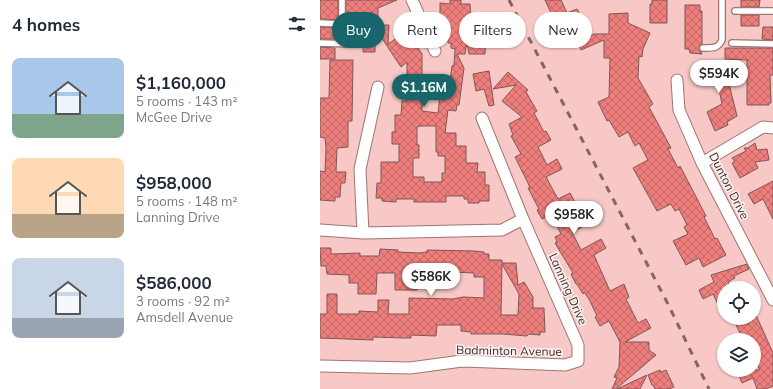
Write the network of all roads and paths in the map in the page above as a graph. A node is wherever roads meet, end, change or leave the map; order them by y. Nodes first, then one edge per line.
1 (342, 0) edge
2 (412, 0) edge
3 (722, 0) edge
4 (735, 11) dead end
5 (773, 11) edge
6 (320, 23) edge
7 (320, 43) edge
8 (332, 43) edge
9 (732, 43) dead end
10 (773, 44) edge
11 (703, 48) dead end
12 (435, 51) dead end
13 (677, 80) dead end
14 (378, 87) dead end
15 (482, 118) dead end
16 (773, 128) edge
17 (702, 163) junction
18 (523, 218) junction
19 (320, 230) edge
20 (363, 233) junction
21 (773, 300) edge
22 (578, 360) joint
23 (320, 366) edge

1 - 6 lane
2 - 12 street
3 - 11 lane
4 - 5 lane
7 - 8 lane
9 - 10 lane
13 - 17 street, Dunton Drive
14 - 20 street
15 - 18 street, Lanning Drive
16 - 17 street
17 - 21 street, Dunton Drive
18 - 20 street
18 - 22 street, Lanning Drive
19 - 20 street
22 - 23 street, Badminton Avenue

